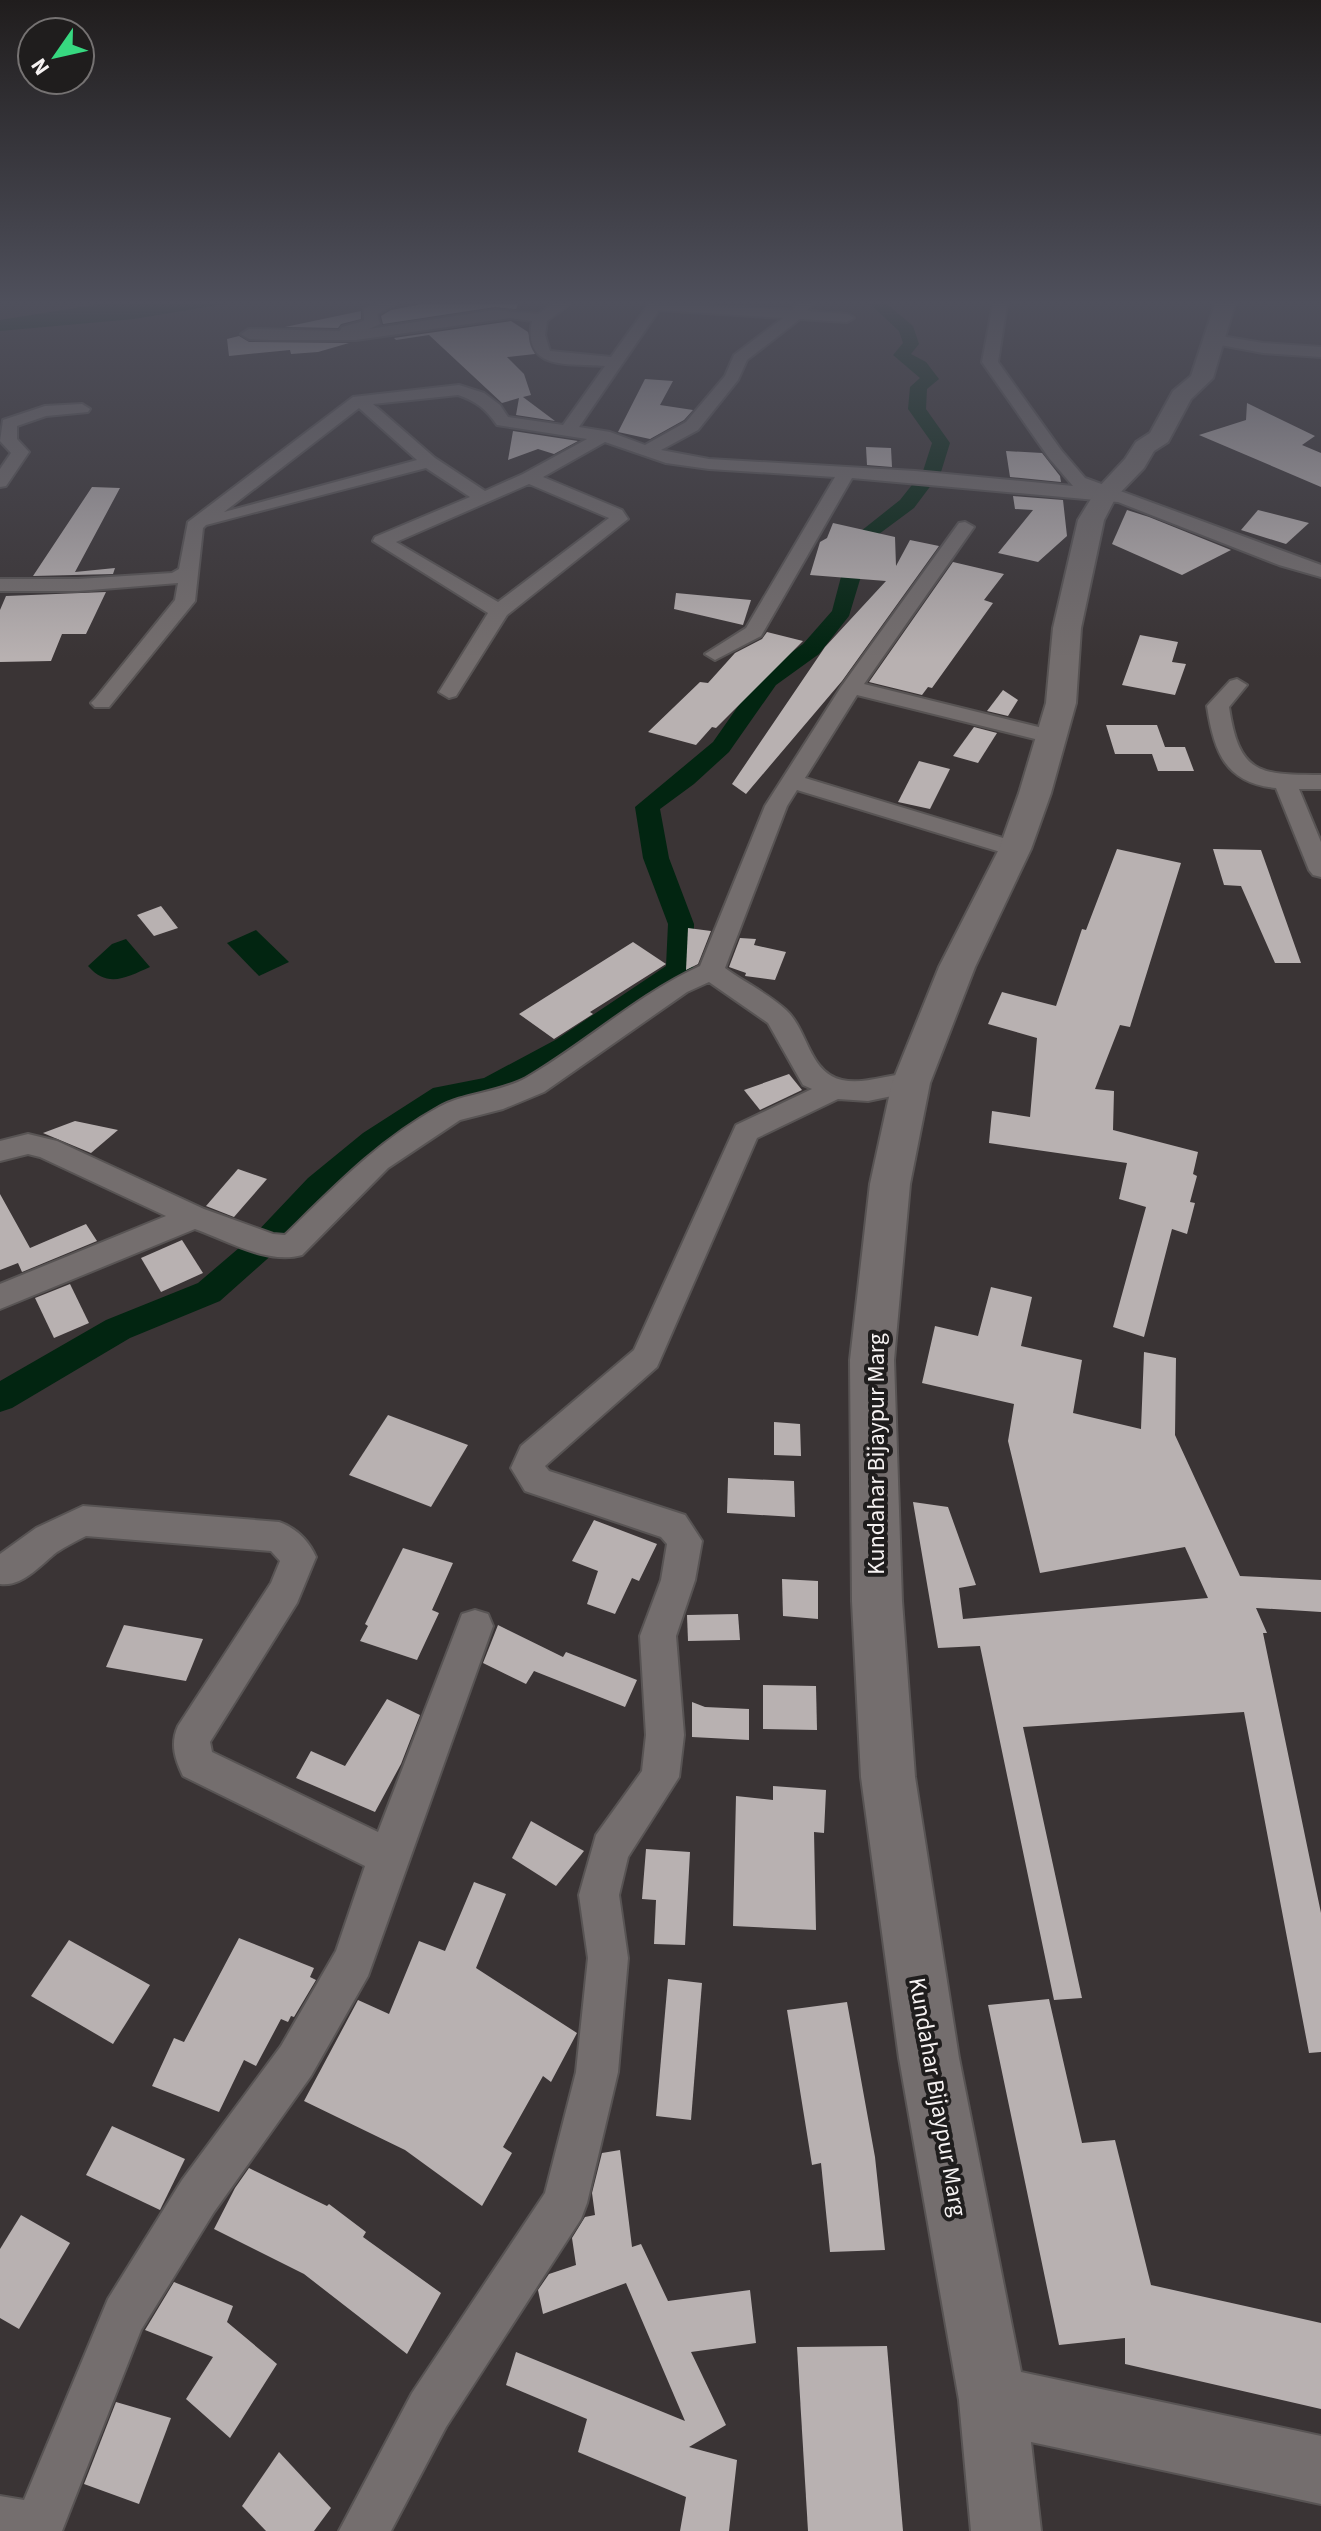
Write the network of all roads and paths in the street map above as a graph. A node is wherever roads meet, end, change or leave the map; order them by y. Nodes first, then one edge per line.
1 (14, 422) edge
2 (330, 422) edge
3 (384, 422) edge
4 (512, 422) edge
5 (574, 422) edge
6 (695, 422) edge
7 (1030, 422) edge
8 (1167, 422) edge
9 (569, 429) junction
10 (604, 436) junction
11 (647, 451) junction
12 (429, 462) junction
13 (846, 472) junction
14 (529, 478) junction
15 (0, 482) edge
16 (1106, 494) junction
17 (484, 498) junction
18 (194, 526) junction
19 (965, 527) dead end
20 (1321, 571) edge
21 (186, 573) junction
22 (0, 585) edge
23 (499, 611) junction
24 (715, 654) dead end
25 (1237, 685) dead end
26 (851, 687) junction
27 (449, 692) dead end
28 (102, 703) dead end
29 (1051, 737) junction
30 (794, 782) junction
31 (1285, 782) junction
32 (1321, 782) edge
33 (1015, 849) junction
34 (1321, 870) edge
35 (711, 971) junction
36 (911, 1083) junction
37 (835, 1089) junction
38 (0, 1151) edge
39 (194, 1217) junction
40 (0, 1297) edge
41 (3, 1576) edge
42 (475, 1626) dead end
43 (388, 1857) junction
44 (993, 2400) junction
45 (1321, 2470) edge
46 (28, 2527) edge
47 (364, 2531) edge
48 (1006, 2531) edge

1 - 15 street
2 - 18 street
3 - 12 street
4 - 9 street
5 - 9 street
6 - 11 street
7 - 16 street
8 - 16 main road, Kundahar Bijaypur Marg
9 - 10 street
10 - 11 street
10 - 14 street
11 - 13 street
12 - 17 street
12 - 18 street
13 - 16 street
13 - 24 street
14 - 17 street
14 - 23 street
16 - 20 street
16 - 29 main road, Kundahar Bijaypur Marg
17 - 23 street
18 - 21 street
19 - 26 street
21 - 22 street
21 - 28 street
23 - 27 street
25 - 31 street
26 - 29 street
26 - 30 street
29 - 33 main road, Kundahar Bijaypur Marg
30 - 33 street
30 - 35 street
31 - 32 street
31 - 34 street
33 - 36 main road, Kundahar Bijaypur Marg
35 - 37 street
35 - 39 street
36 - 37 street
36 - 44 main road, Kundahar Bijaypur Marg
37 - 47 street
38 - 39 street
39 - 40 street
41 - 43 street
42 - 43 street
43 - 46 street
44 - 45 main road
44 - 48 main road, Kundahar Bijaypur Marg

